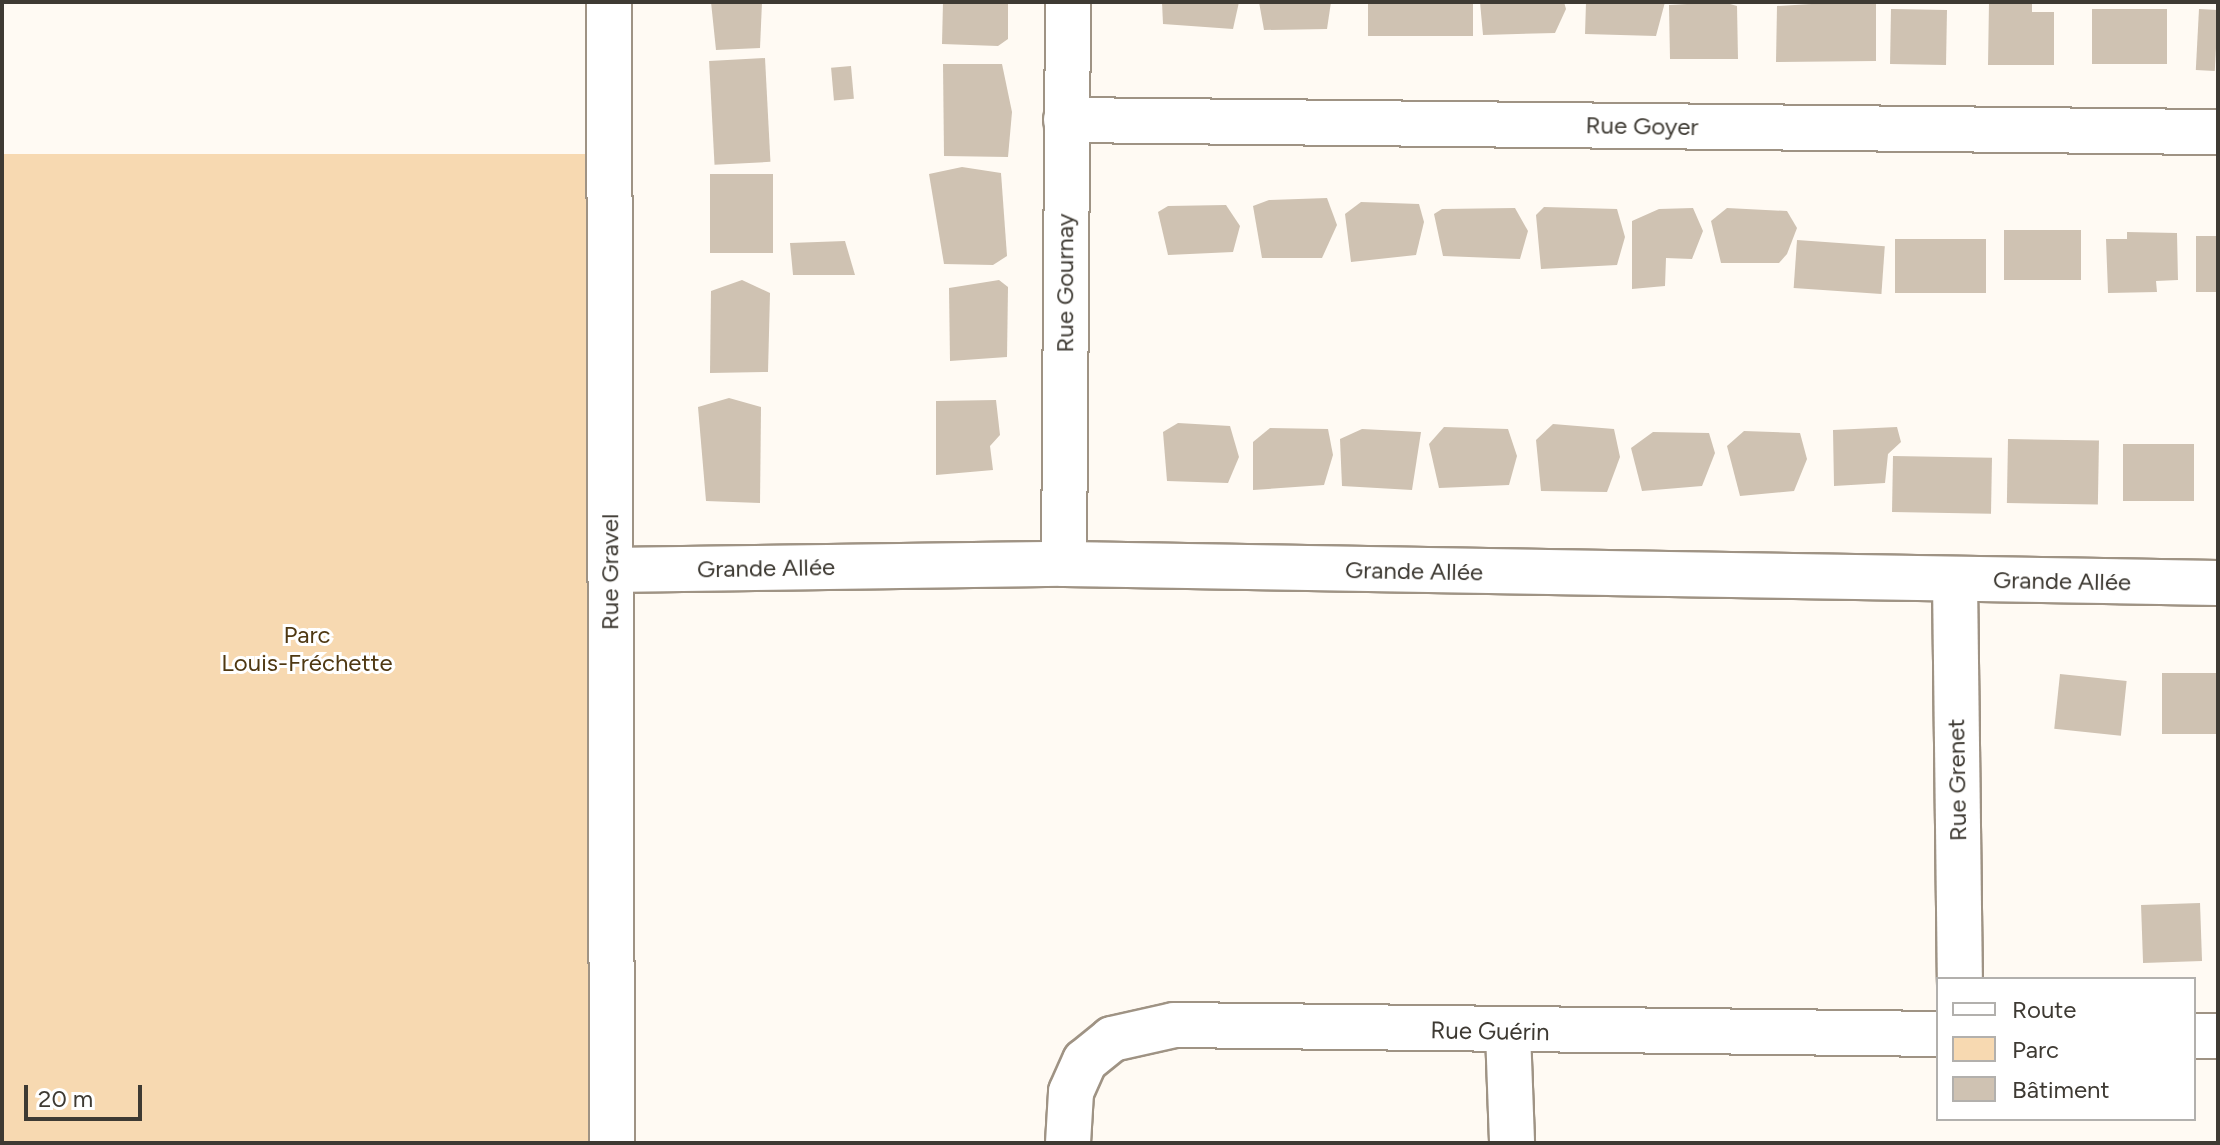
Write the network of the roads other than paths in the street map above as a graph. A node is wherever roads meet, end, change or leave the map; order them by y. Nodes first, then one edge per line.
1 (609, 2) edge
2 (1068, 2) edge
3 (1066, 120) junction
4 (2218, 132) edge
5 (1064, 564) junction
6 (610, 570) junction
7 (1955, 580) junction
8 (2218, 583) edge
9 (1960, 977) edge
10 (1508, 1032) junction
11 (1936, 1034) edge
12 (2196, 1036) edge
13 (2218, 1036) edge
14 (612, 1143) edge
15 (1068, 1143) edge
16 (1512, 1143) edge

1 - 6 street, Rue Gravel
2 - 3 street, Rue Gournay
3 - 4 street, Rue Goyer
3 - 5 street, Rue Gournay
5 - 6 street, Grande Allée
5 - 7 street, Grande Allée
6 - 14 street, Rue Gravel
7 - 8 street, Grande Allée
7 - 9 street, Rue Grenet
10 - 11 street, Rue Guérin
10 - 15 street, Rue Guérin
10 - 16 street
12 - 13 street

